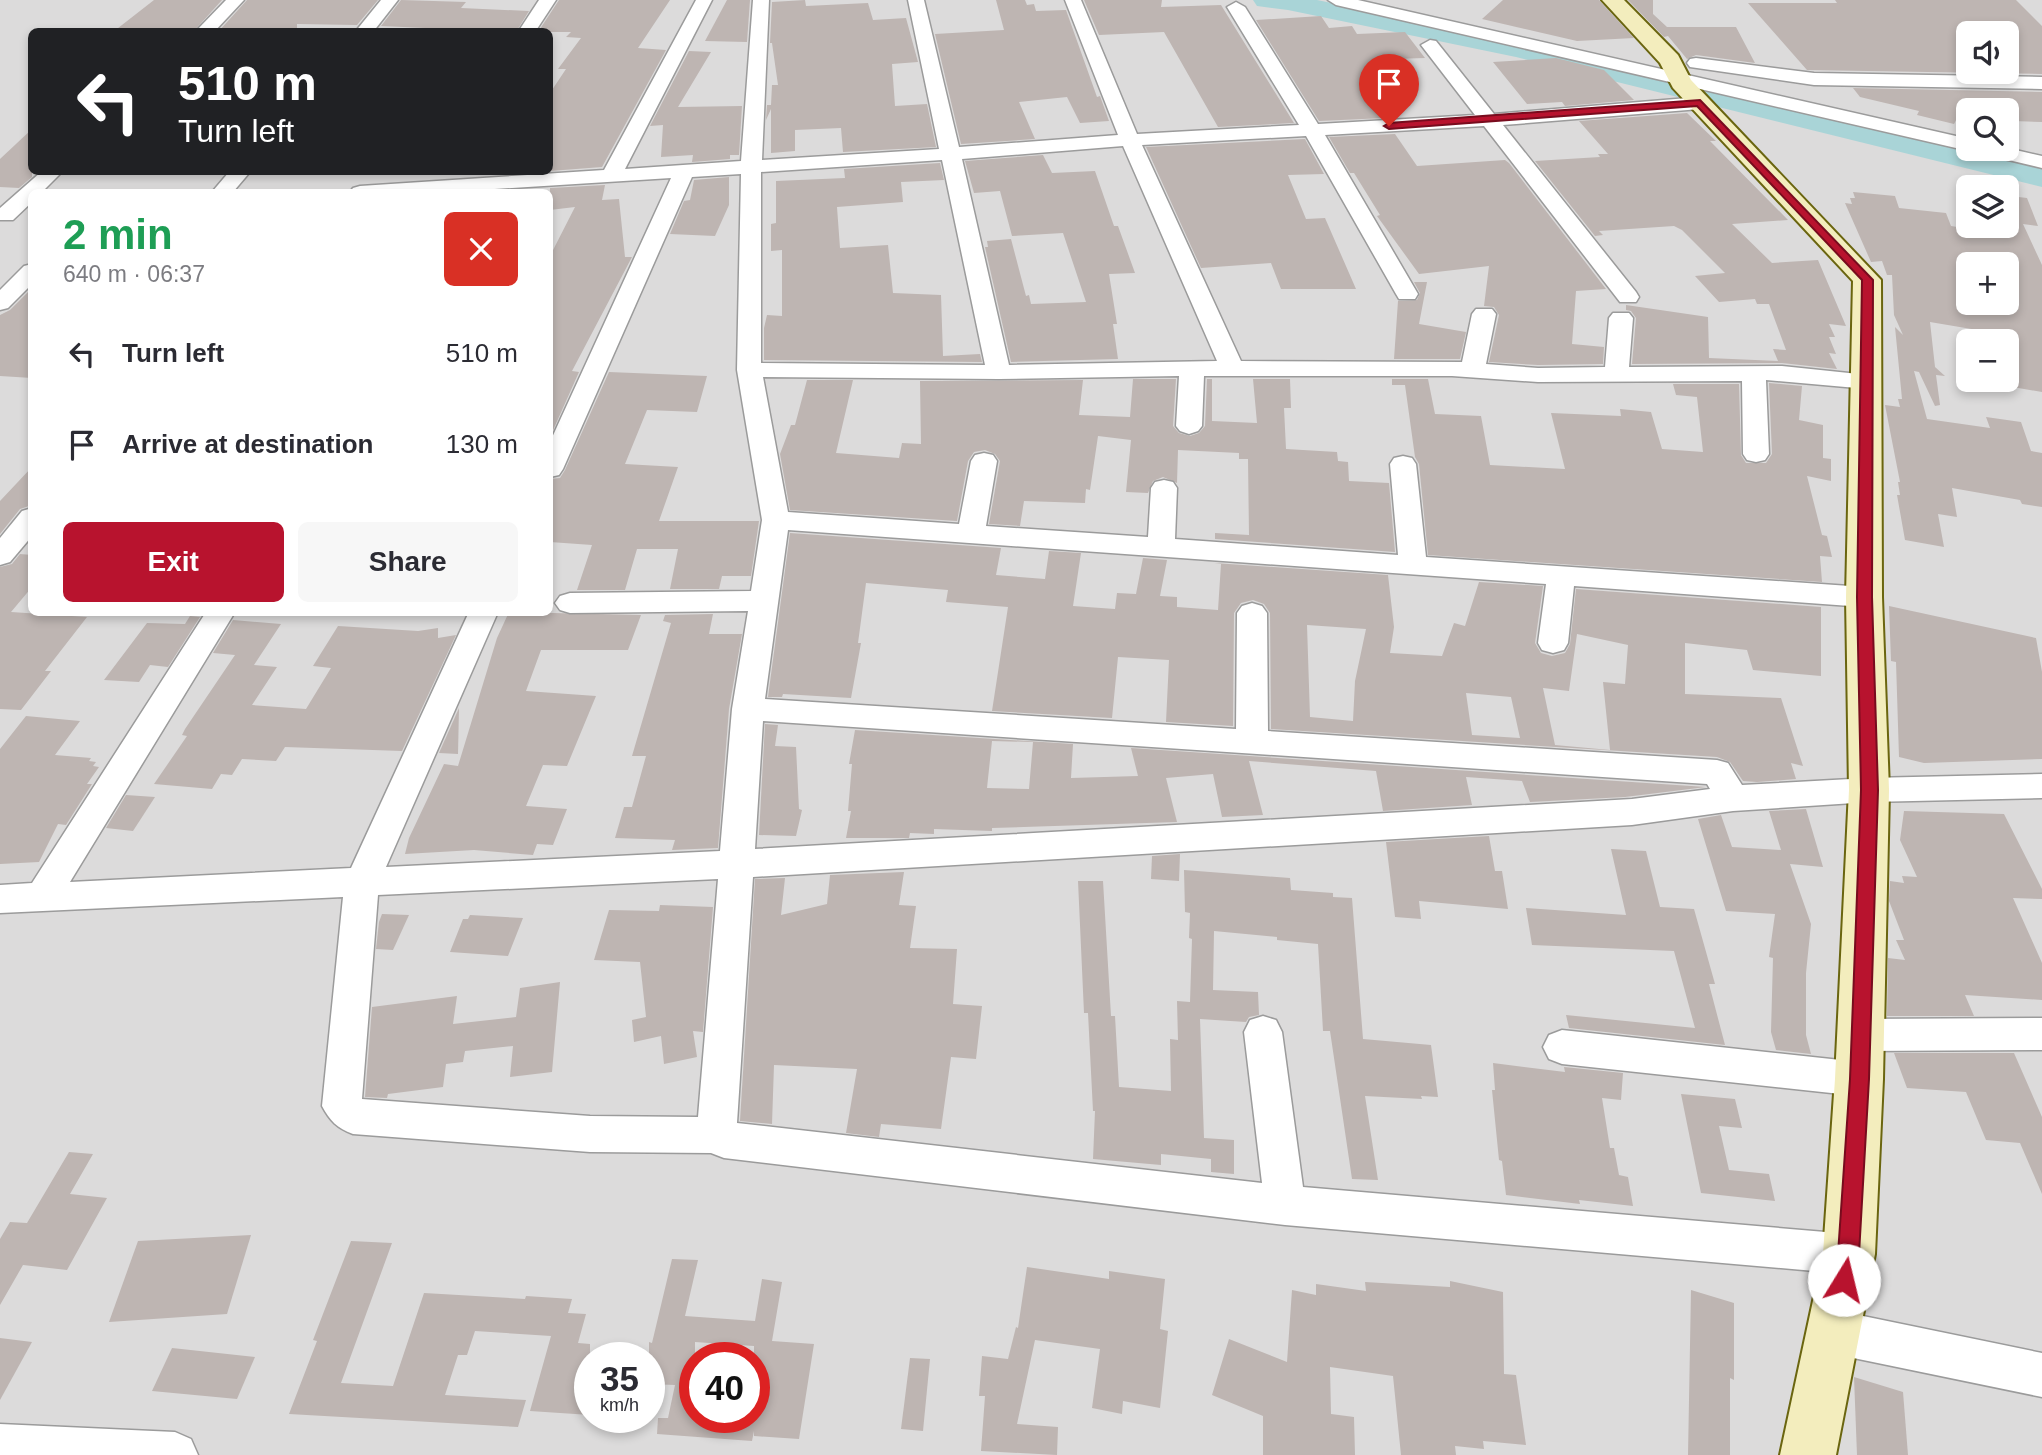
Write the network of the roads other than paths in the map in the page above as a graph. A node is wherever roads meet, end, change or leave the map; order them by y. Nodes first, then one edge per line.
1 (236, 0) edge
2 (390, 0) edge
3 (548, 0) edge
4 (704, 0) edge
5 (761, 0) edge
6 (916, 0) edge
7 (1073, 0) edge
8 (1336, 0) edge
9 (1612, 0) edge
10 (1236, 7) dead end
11 (207, 28) edge
12 (366, 28) edge
13 (529, 28) edge
14 (1430, 45) dead end
15 (2042, 83) edge
16 (1684, 84) junction
17 (1490, 120) junction
18 (1313, 131) junction
19 (1130, 139) junction
20 (1956, 142) edge
21 (949, 155) junction
22 (2019, 157) edge
23 (2042, 162) edge
24 (751, 167) junction
25 (684, 172) junction
26 (49, 175) edge
27 (237, 175) edge
28 (424, 175) edge
29 (611, 176) junction
30 (489, 188) edge
31 (33, 189) edge
32 (225, 189) edge
33 (414, 189) joint
34 (28, 193) edge
35 (28, 214) edge
36 (3, 215) edge
37 (28, 275) edge
38 (1407, 294) dead end
39 (0, 303) edge
40 (1484, 314) dead end
41 (1232, 368) junction
42 (1192, 369) junction
43 (749, 370) junction
44 (1473, 370) junction
45 (999, 372) junction
46 (1754, 373) junction
47 (1616, 374) junction
48 (1868, 382) junction
49 (1189, 426) dead end
50 (1756, 454) dead end
51 (984, 461) dead end
52 (553, 462) edge
53 (1403, 464) dead end
54 (1164, 488) dead end
55 (776, 520) junction
56 (28, 522) edge
57 (971, 535) junction
58 (1161, 549) junction
59 (0, 556) edge
60 (1413, 567) junction
61 (1561, 577) junction
62 (1864, 597) junction
63 (762, 601) junction
64 (570, 603) dead end
65 (1252, 613) dead end
66 (218, 616) edge
67 (482, 616) edge
68 (1553, 643) dead end
69 (748, 709) junction
70 (1252, 741) junction
71 (2042, 786) edge
72 (1869, 790) junction
73 (1733, 798) junction
74 (738, 864) junction
75 (362, 881) junction
76 (42, 897) junction
77 (0, 899) edge
78 (1263, 1031) dead end
79 (2042, 1034) edge
80 (1861, 1035) junction
81 (1562, 1047) dead end
82 (1859, 1079) junction
83 (719, 1135) junction
84 (1285, 1205) junction
85 (1849, 1254) junction
86 (1834, 1332) junction
87 (2042, 1375) edge
88 (0, 1447) edge
89 (175, 1455) edge
90 (1808, 1455) edge

1 - 11 street
2 - 12 street
3 - 13 street
4 - 29 street
5 - 24 street
6 - 21 street
7 - 19 street
8 - 16 street
9 - 16 street
10 - 18 street
14 - 17 street
15 - 16 street
16 - 17 street
16 - 20 street
16 - 48 street
17 - 18 street
17 - 47 street
18 - 19 street
18 - 38 street
19 - 21 street
19 - 41 street
21 - 24 street
21 - 45 street
22 - 23 street
24 - 25 street
24 - 43 street
25 - 29 street
25 - 52 street
26 - 31 street
27 - 32 street
28 - 33 street
29 - 30 street
30 - 33 street
34 - 36 street
35 - 36 street
37 - 39 street
40 - 44 street
41 - 42 street
41 - 44 street
42 - 45 street
42 - 49 street
43 - 45 street
43 - 55 street
44 - 47 street
46 - 47 street
46 - 48 street
46 - 50 street
48 - 62 street
51 - 57 street
53 - 60 street
54 - 58 street
55 - 57 street
55 - 63 street
56 - 59 street
57 - 58 street
58 - 60 street
60 - 61 street
61 - 62 street
61 - 68 street
62 - 72 street
63 - 64 street
63 - 69 street
65 - 70 street
66 - 76 street
67 - 75 street
69 - 70 street
69 - 74 street
70 - 73 street
71 - 72 street
72 - 73 street
72 - 80 street
73 - 74 street
74 - 75 street
74 - 83 street
75 - 76 street
75 - 83 street
76 - 77 street
78 - 84 street
79 - 80 street
80 - 82 street
81 - 82 street
82 - 85 street
83 - 84 street
84 - 85 street
85 - 86 street
86 - 87 street
86 - 90 street
88 - 89 street

